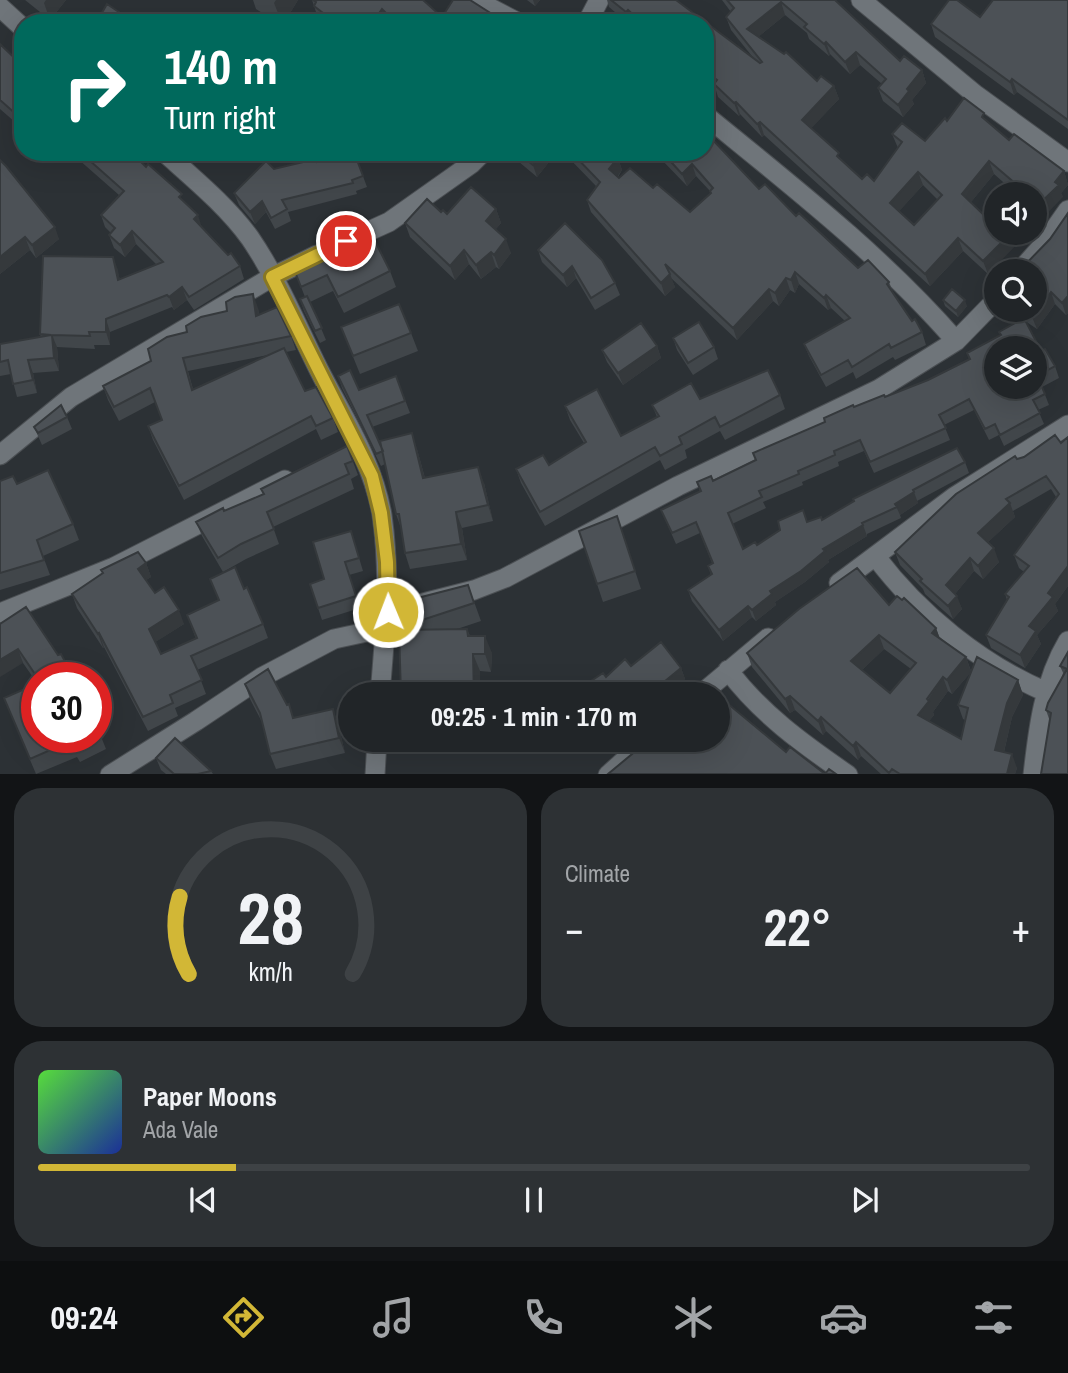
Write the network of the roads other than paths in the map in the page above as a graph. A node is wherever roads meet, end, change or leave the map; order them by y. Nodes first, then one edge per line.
1 (475, 0) edge
2 (861, 0) edge
3 (0, 7) edge
4 (502, 14) edge
5 (14, 20) edge
6 (714, 123) edge
7 (174, 161) edge
8 (474, 161) edge
9 (1068, 162) edge
10 (1068, 210) edge
11 (1031, 259) edge
12 (272, 277) junction
13 (984, 312) edge
14 (956, 341) junction
15 (1068, 425) edge
16 (1, 452) edge
17 (296, 474) edge
18 (876, 557) junction
19 (820, 597) edge
20 (0, 613) edge
21 (387, 620) junction
22 (777, 629) edge
23 (1068, 641) edge
24 (728, 670) junction
25 (381, 682) edge
26 (715, 682) edge
27 (1046, 692) junction
28 (376, 752) edge
29 (634, 752) edge
30 (112, 774) edge
31 (374, 774) edge
32 (609, 774) edge
33 (847, 774) edge
34 (1033, 774) edge

1 - 4 street
2 - 9 street
3 - 5 street
6 - 14 street
7 - 12 street
8 - 12 street
10 - 11 street
12 - 16 street
12 - 21 street
13 - 14 street
14 - 21 street
15 - 18 street
17 - 20 street
18 - 19 street
18 - 27 street
21 - 25 street
21 - 30 street
22 - 24 street
23 - 27 street
24 - 26 street
24 - 33 street
27 - 34 street
28 - 31 street
29 - 32 street

